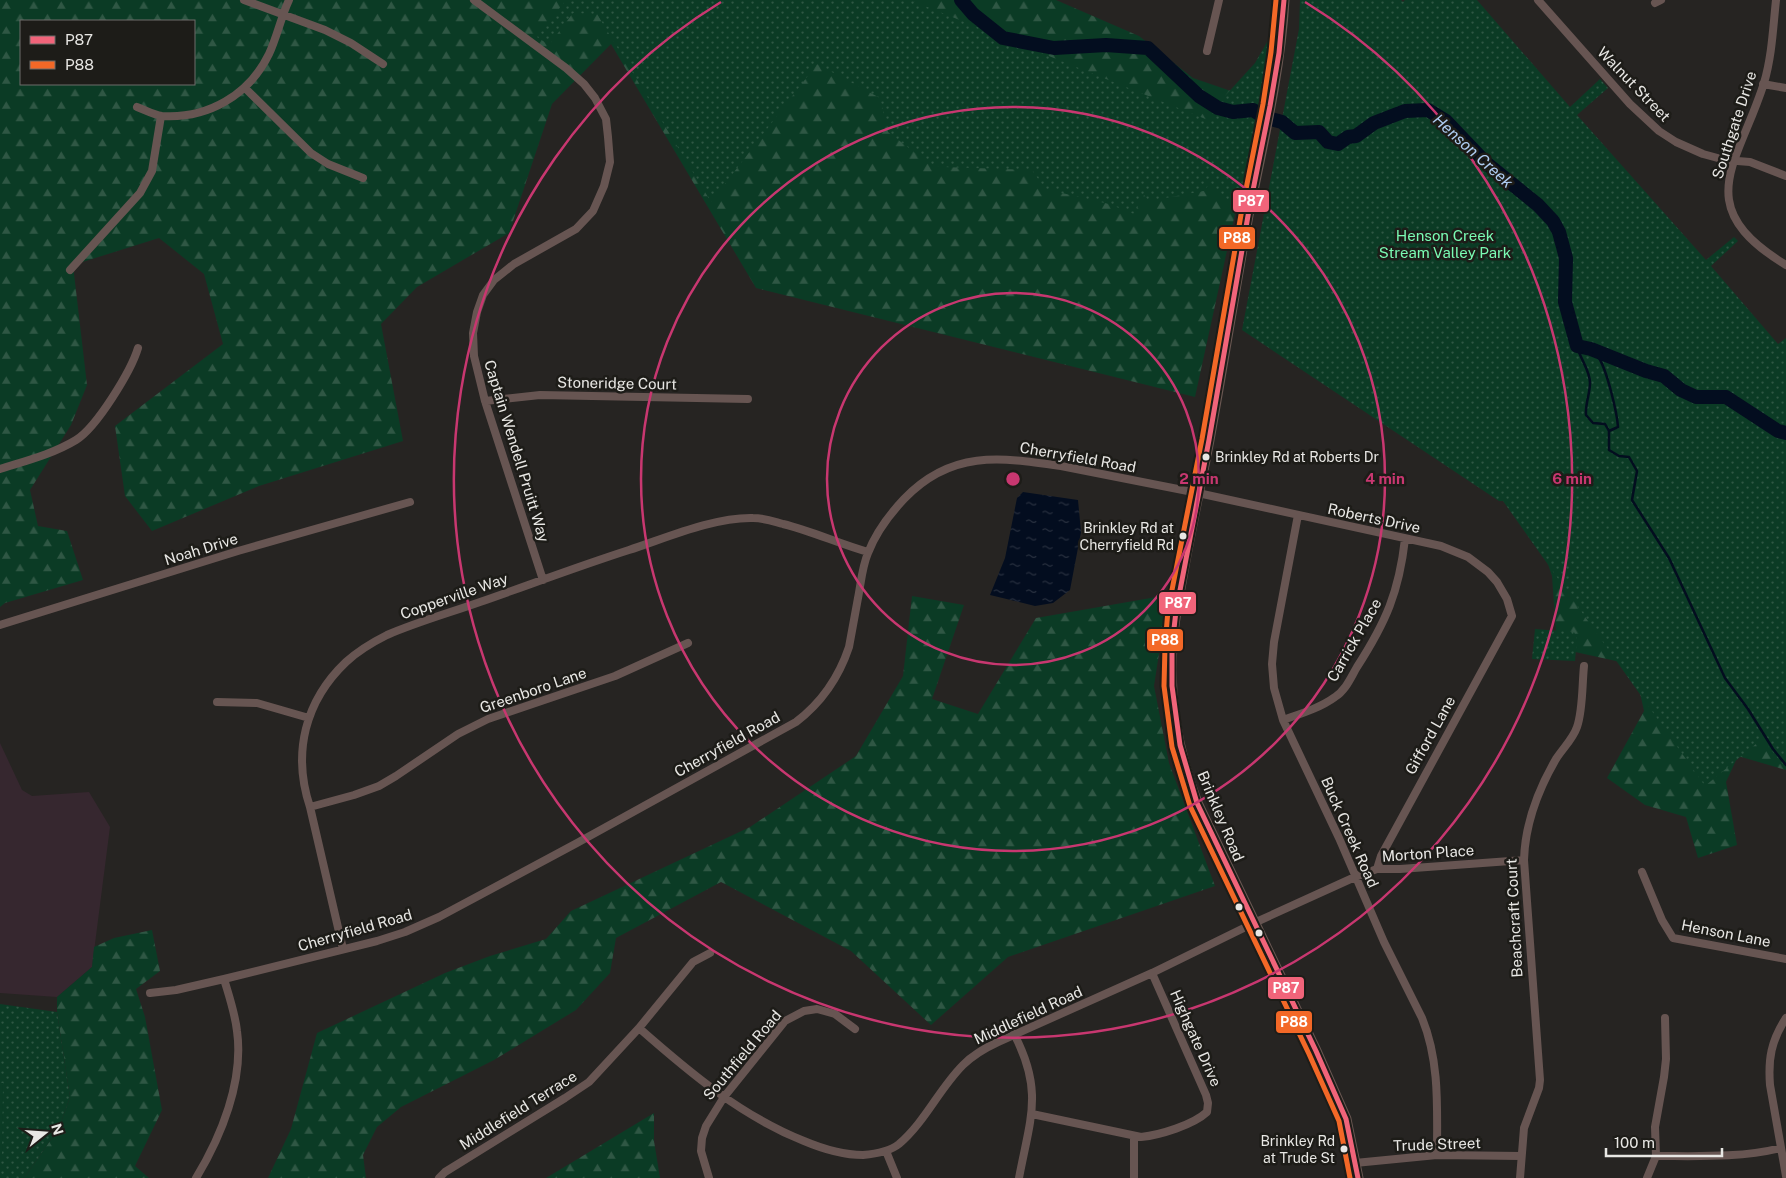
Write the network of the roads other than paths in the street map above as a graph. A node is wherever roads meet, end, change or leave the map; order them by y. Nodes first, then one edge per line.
1 (244, 0) edge
2 (289, 0) edge
3 (474, 0) edge
4 (1219, 0) edge
5 (1284, 0) edge
6 (1538, 0) edge
7 (1776, 0) edge
8 (282, 14) junction
9 (1208, 50) dead end
10 (383, 64) dead end
11 (1763, 84) junction
12 (245, 88) junction
13 (1786, 88) edge
14 (137, 107) dead end
15 (161, 116) junction
16 (1734, 160) junction
17 (1786, 176) edge
18 (363, 178) dead end
19 (1786, 266) edge
20 (70, 270) dead end
21 (138, 348) dead end
22 (748, 399) dead end
23 (485, 401) junction
24 (0, 469) edge
25 (1198, 494) junction
26 (410, 502) dead end
27 (1298, 515) junction
28 (1405, 540) junction
29 (868, 552) junction
30 (543, 580) junction
31 (1512, 616) joint
32 (0, 625) edge
33 (688, 643) dead end
34 (1584, 666) dead end
35 (217, 702) dead end
36 (309, 718) junction
37 (1283, 720) junction
38 (310, 807) junction
39 (1524, 860) junction
40 (1377, 869) junction
41 (1642, 872) dead end
42 (1355, 877) junction
43 (1254, 923) junction
44 (343, 949) junction
45 (710, 953) dead end
46 (1786, 959) edge
47 (1152, 973) junction
48 (224, 978) junction
49 (150, 992) dead end
50 (1665, 1018) dead end
51 (1786, 1018) edge
52 (639, 1028) junction
53 (855, 1029) dead end
54 (1014, 1034) junction
55 (724, 1097) junction
56 (1032, 1114) junction
57 (1134, 1137) junction
58 (1781, 1148) junction
59 (886, 1151) junction
60 (1437, 1155) junction
61 (1520, 1156) junction
62 (1656, 1156) junction
63 (1355, 1163) junction
64 (1786, 1176) edge
65 (197, 1178) edge
66 (439, 1178) edge
67 (708, 1178) edge
68 (897, 1178) edge
69 (1019, 1178) edge
70 (1134, 1178) edge
71 (1358, 1178) edge
72 (1520, 1178) edge
73 (1647, 1178) edge

1 - 8 street
2 - 8 street
3 - 23 street, Captain Wendell Pruitt Way
4 - 9 street
5 - 25 main road, Brinkley Road
6 - 16 street, Walnut Street
7 - 11 street, Southgate Drive
8 - 10 street
8 - 12 street
11 - 13 street
11 - 16 street, Southgate Drive
12 - 15 street
12 - 18 street
14 - 15 street
15 - 20 street
16 - 17 street, Walnut Street
16 - 19 street, Southgate Drive
21 - 24 street
22 - 23 street, Stoneridge Court
23 - 30 street, Captain Wendell Pruitt Way
25 - 27 street, Roberts Drive
25 - 29 street, Cherryfield Road
25 - 43 main road, Brinkley Road
26 - 32 street, Noah Drive
27 - 28 street, Roberts Drive
27 - 37 street, Buck Creek Road
28 - 31 street, Roberts Drive
28 - 37 street, Carrick Place
29 - 30 street, Copperville Way
29 - 44 street, Cherryfield Road
30 - 36 street, Copperville Way
31 - 40 street, Gifford Lane
33 - 38 street, Greenboro Lane
34 - 39 street, Beachcraft Court
35 - 36 street
36 - 38 street, Copperville Way
37 - 42 street, Buck Creek Road
38 - 44 street, Copperville Way
39 - 40 street, Morton Place
39 - 61 street, Beachcraft Court
40 - 42 street, Morton Place
41 - 46 street, Henson Lane
42 - 43 street, Morton Place
42 - 60 street, Buck Creek Road
43 - 47 street, Middlefield Road
43 - 63 main road, Brinkley Road
44 - 48 street, Cherryfield Road
45 - 52 street, Middlefield Terrace
47 - 54 street, Middlefield Road
47 - 57 street, Highgate Drive
48 - 49 street, Cherryfield Road
48 - 65 street
50 - 62 street
51 - 58 street
52 - 55 street, Middlefield Road
52 - 66 street, Middlefield Terrace
53 - 55 street, Southfield Road
54 - 56 street
54 - 59 street, Middlefield Road
55 - 59 street, Middlefield Road
55 - 67 street, Southfield Road
56 - 57 street, Highgate Drive
56 - 69 street
57 - 70 street
58 - 62 street
58 - 64 street
59 - 68 street
60 - 61 street, Trude Street
60 - 63 street, Trude Street
61 - 72 street, Beachcraft Court
62 - 73 street
63 - 71 main road, Brinkley Road

